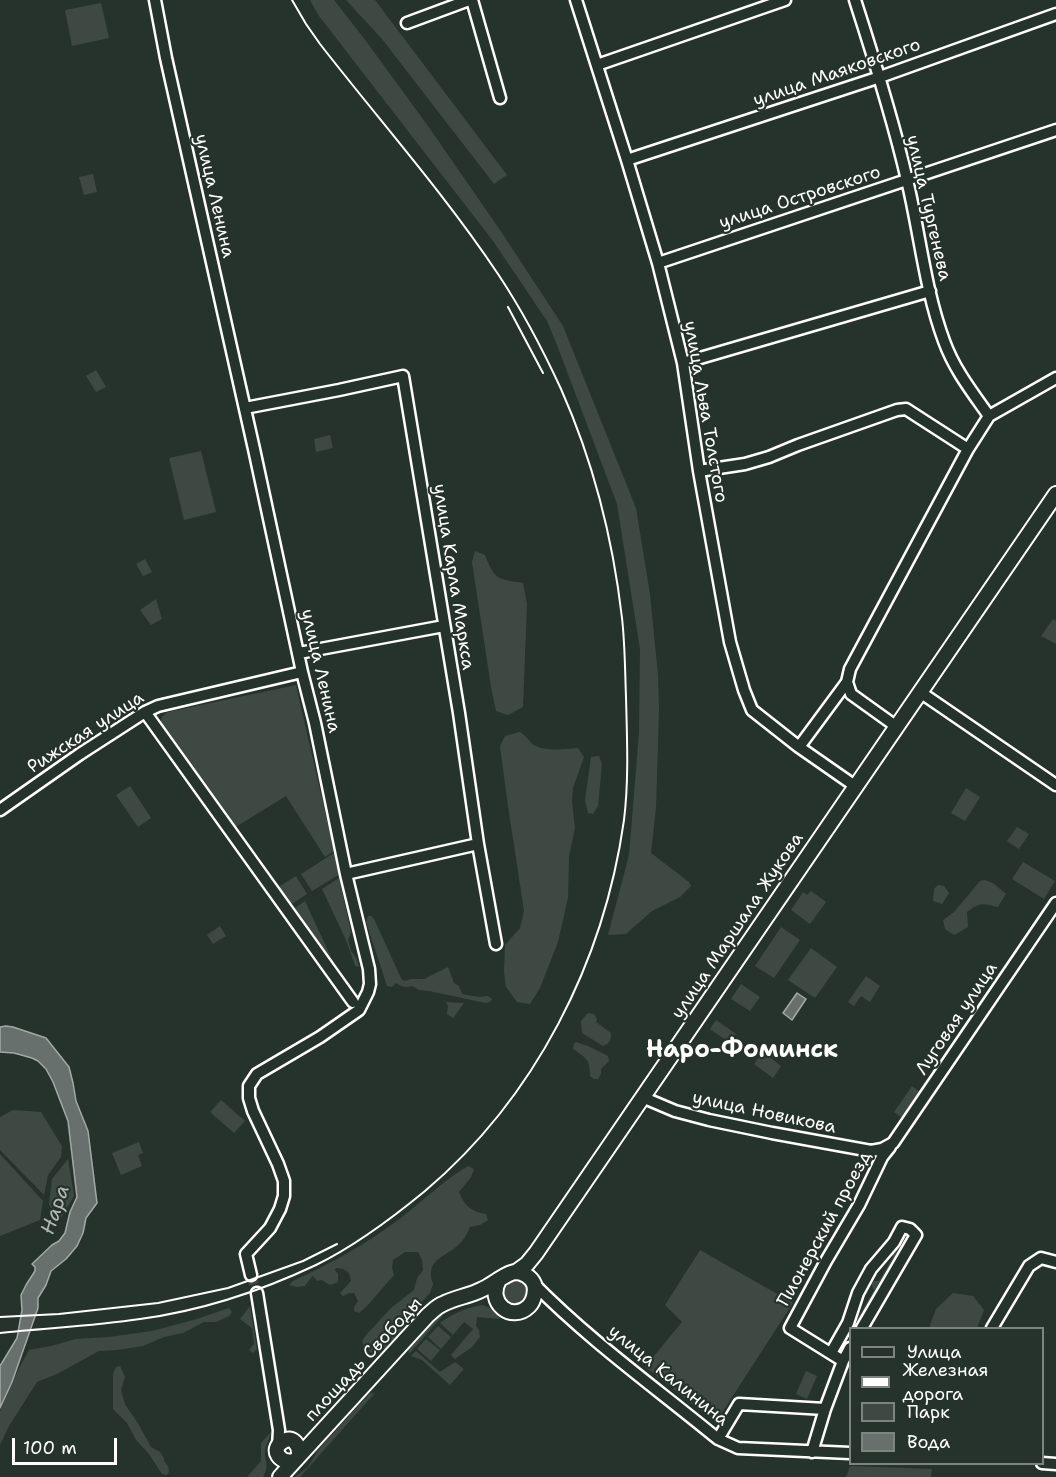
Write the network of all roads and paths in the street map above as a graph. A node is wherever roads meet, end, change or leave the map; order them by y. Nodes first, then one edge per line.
1 (155, 0) edge
2 (471, 0) edge
3 (576, 0) edge
4 (784, 0) edge
5 (855, 0) edge
6 (1056, 14) edge
7 (407, 23) dead end
8 (597, 65) junction
9 (880, 77) junction
10 (500, 98) dead end
11 (1056, 130) edge
12 (627, 160) junction
13 (907, 180) junction
14 (658, 263) junction
15 (930, 291) junction
16 (683, 363) junction
17 (1056, 378) edge
18 (245, 408) junction
19 (989, 416) junction
20 (968, 449) junction
21 (699, 471) junction
22 (1056, 494) edge
23 (444, 626) junction
24 (299, 653) junction
25 (302, 672) junction
26 (847, 682) junction
27 (920, 692) junction
28 (145, 712) junction
29 (897, 727) junction
30 (799, 747) junction
31 (1056, 785) edge
32 (855, 786) junction
33 (0, 810) edge
34 (478, 844) junction
35 (346, 874) junction
36 (1056, 903) edge
37 (496, 944) dead end
38 (353, 1002) dead end
39 (642, 1097) junction
40 (893, 1143) junction
41 (882, 1149) joint
42 (1056, 1262) edge
43 (521, 1268) junction
44 (251, 1275) tunnel mouth
45 (499, 1280) junction
46 (532, 1281) junction
47 (257, 1293) tunnel mouth
48 (474, 1293) junction
49 (549, 1299) junction
50 (496, 1300) junction
51 (532, 1302) junction
52 (863, 1327) edge
53 (993, 1327) edge
54 (849, 1350) edge
55 (831, 1353) junction
56 (843, 1360) junction
57 (825, 1409) junction
58 (718, 1439) junction
59 (287, 1447) junction
60 (812, 1452) junction
61 (849, 1453) edge
62 (279, 1477) edge

1 - 18 street, улица Ленина
2 - 7 street
2 - 10 street
3 - 8 street, улица Льва Толстого
4 - 8 street
5 - 9 street, улица Тургенева
6 - 9 street, улица Маяковского
8 - 12 street, улица Льва Толстого
9 - 12 street, улица Маяковского
9 - 13 street, улица Тургенева
11 - 13 street, улица Островского
12 - 14 street, улица Льва Толстого
13 - 14 street, улица Островского
13 - 15 street, улица Тургенева
14 - 16 street, улица Льва Толстого
15 - 16 street
15 - 19 street, улица Тургенева
16 - 21 street, улица Льва Толстого
17 - 19 street
18 - 23 street, улица Карла Маркса
18 - 24 street, улица Ленина
19 - 20 street
20 - 21 street
20 - 26 street
21 - 30 street, улица Льва Толстого
22 - 27 main road, улица Маршала Жукова
23 - 24 street
23 - 34 street, улица Карла Маркса
24 - 25 street, улица Ленина
25 - 28 street, Рижская улица
25 - 35 street, улица Ленина
26 - 29 street
26 - 30 street
27 - 29 main road, улица Маршала Жукова
27 - 31 street
28 - 33 street, Рижская улица
28 - 38 street
29 - 32 main road, улица Маршала Жукова
30 - 32 street, улица Льва Толстого
32 - 39 main road, улица Маршала Жукова
34 - 35 street
34 - 37 street, улица Карла Маркса
35 - 44 street, улица Ленина
36 - 40 street, Луговая улица
39 - 41 street, улица Новикова
39 - 43 main road, улица Маршала Жукова
40 - 41 street, Луговая улица
40 - 55 street, Пионерский проезд
42 - 53 street
43 - 45 main road
43 - 46 main road
45 - 48 main road, площадь Свободы
45 - 50 main road
46 - 49 street, улица Калинина
46 - 51 main road
47 - 59 street
48 - 50 main road
48 - 59 main road, площадь Свободы
49 - 51 street
49 - 58 street, улица Калинина
50 - 51 main road
52 - 55 street
54 - 56 street
55 - 56 street, Пионерский проезд
56 - 57 street
57 - 58 street
57 - 60 street
58 - 60 street, улица Калинина
59 - 62 main road
60 - 61 street, улица Калинина

